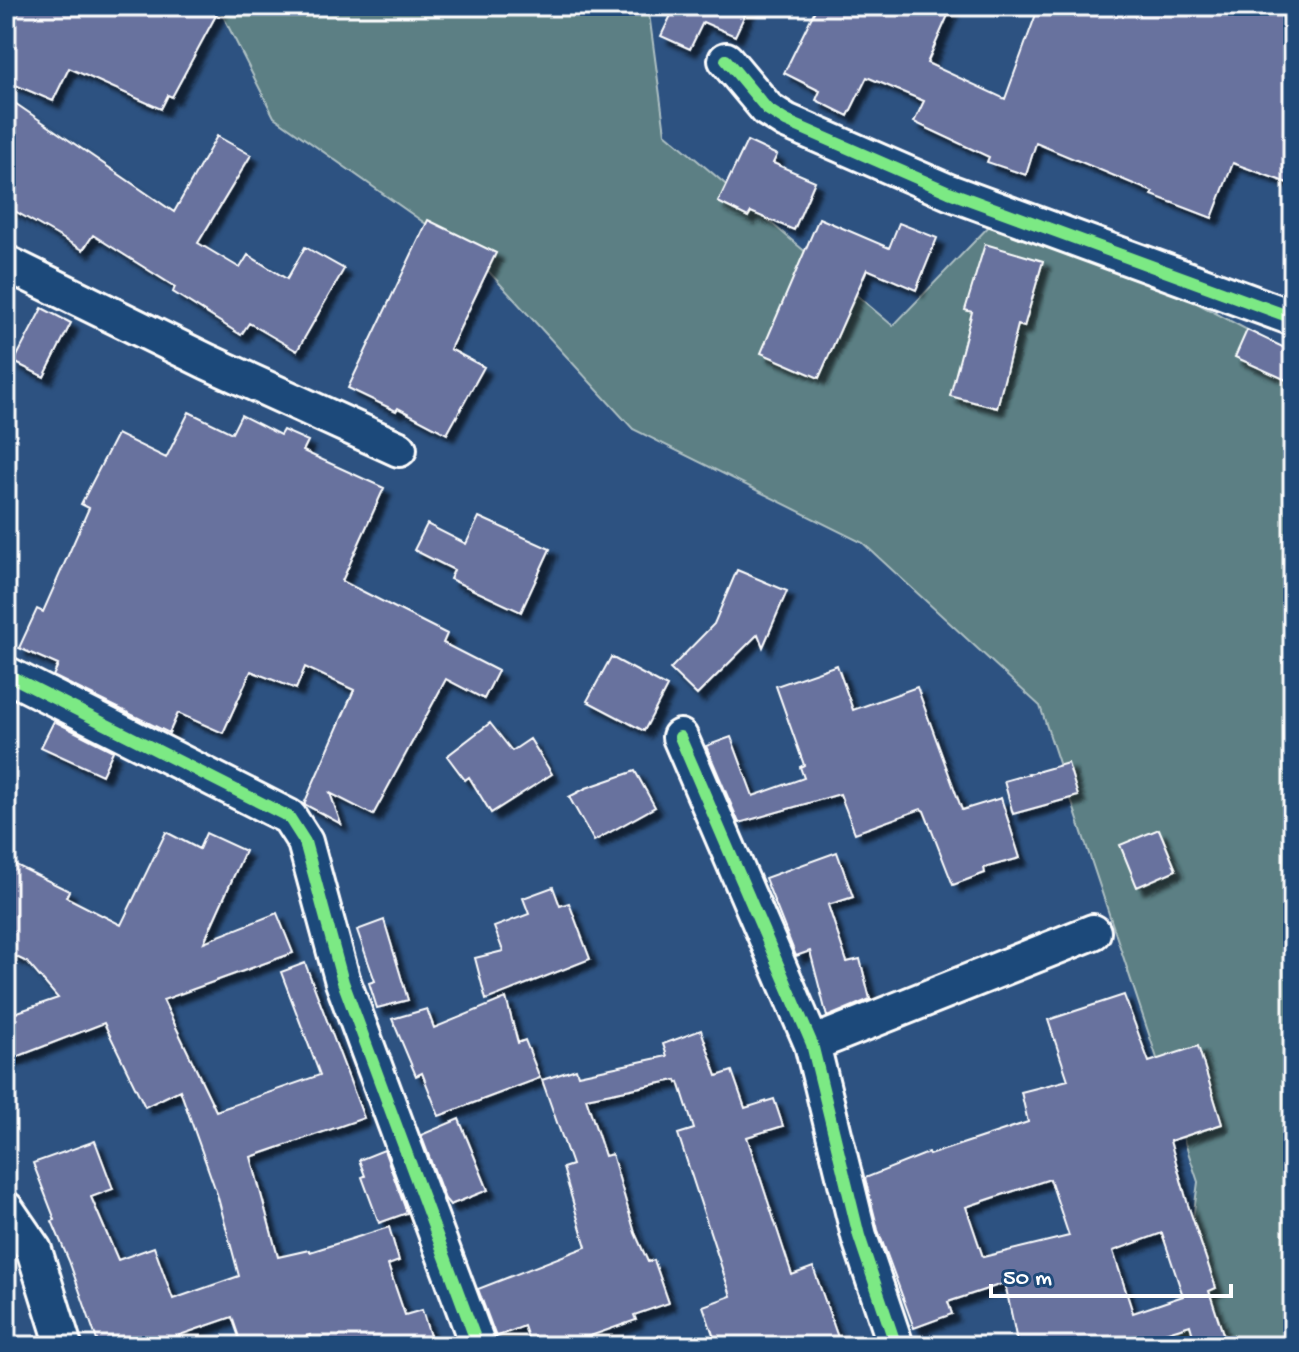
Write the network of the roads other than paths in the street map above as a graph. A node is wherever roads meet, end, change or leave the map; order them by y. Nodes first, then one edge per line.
1 (726, 60) dead end
2 (6, 263) edge
3 (1293, 318) edge
4 (399, 449) dead end
5 (6, 674) edge
6 (680, 737) dead end
7 (1093, 932) dead end
8 (812, 1044) junction
9 (6, 1209) edge
10 (64, 1346) edge
11 (478, 1346) edge
12 (896, 1346) edge

1 - 3 street
2 - 4 street
5 - 11 street
6 - 8 street
7 - 8 street
8 - 12 street
9 - 10 street

